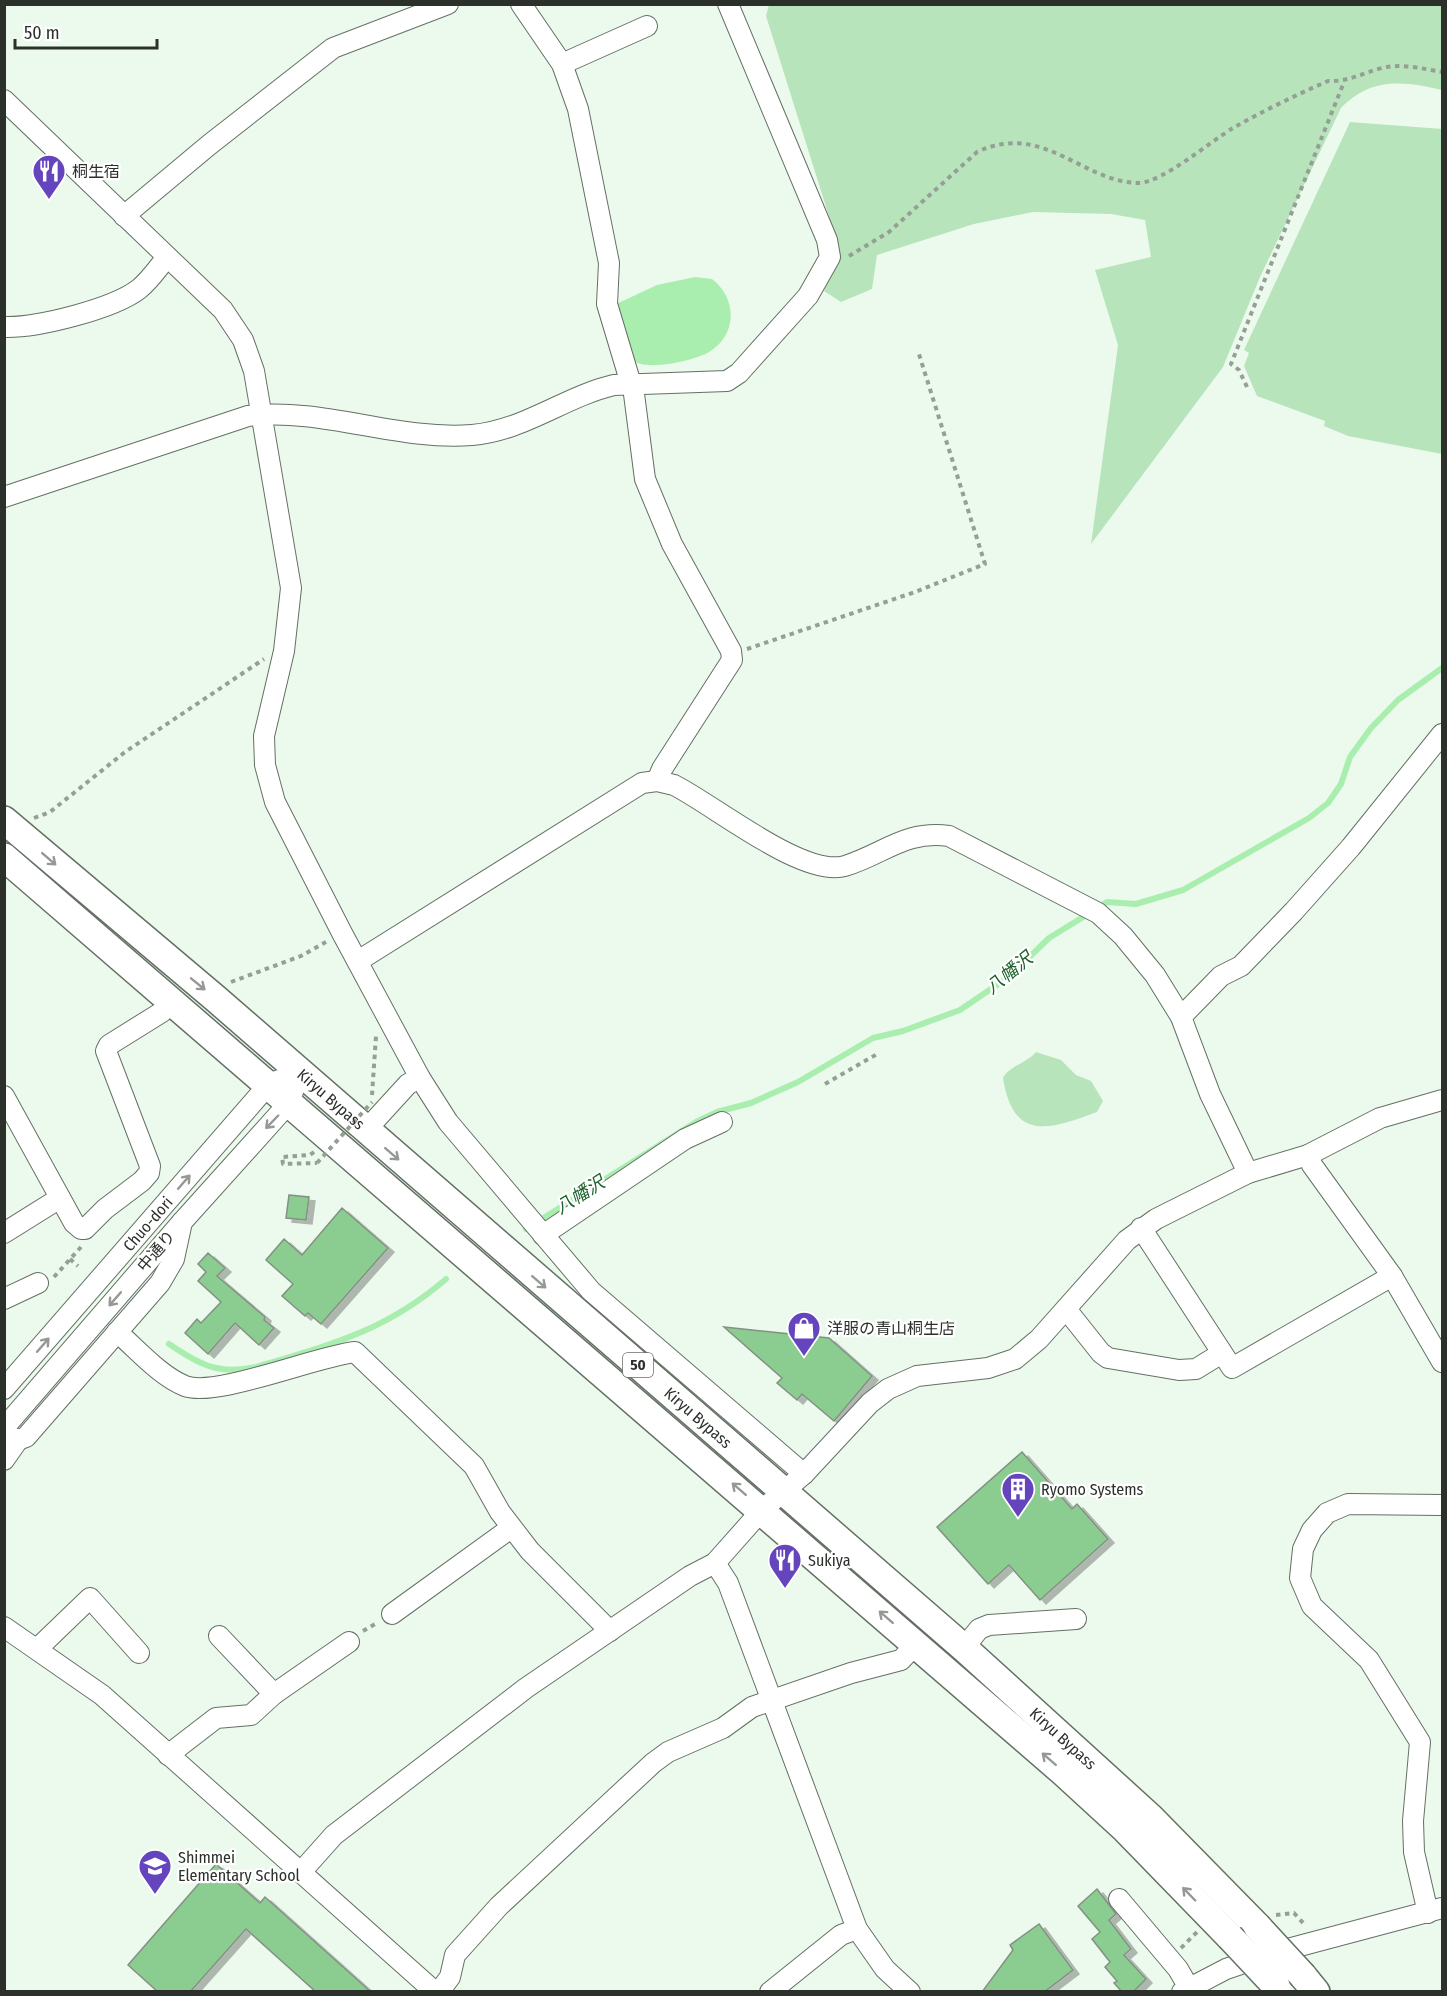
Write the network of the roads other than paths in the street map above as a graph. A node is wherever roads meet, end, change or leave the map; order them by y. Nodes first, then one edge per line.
1 (448, 4) edge
2 (521, 4) edge
3 (728, 4) edge
4 (647, 26) dead end
5 (562, 64) junction
6 (4, 100) edge
7 (124, 216) junction
8 (167, 257) junction
9 (4, 327) edge
10 (630, 383) junction
11 (262, 414) junction
12 (4, 497) edge
13 (1442, 737) edge
14 (657, 780) junction
15 (4, 820) edge
16 (4, 857) edge
17 (358, 961) junction
18 (171, 1001) junction
19 (1181, 1017) junction
20 (300, 1072) junction
21 (420, 1077) junction
22 (269, 1084) junction
23 (1443, 1100) edge
24 (289, 1103) junction
25 (7, 1108) edge
26 (722, 1122) dead end
27 (366, 1130) junction
28 (1308, 1155) junction
29 (1248, 1173) junction
30 (60, 1198) junction
31 (182, 1222) junction
32 (538, 1228) junction
33 (1141, 1228) junction
34 (4, 1233) edge
35 (1392, 1276) junction
36 (38, 1283) dead end
37 (4, 1299) edge
38 (1066, 1309) junction
39 (117, 1332) junction
40 (1222, 1353) junction
41 (1443, 1362) edge
42 (4, 1389) edge
43 (9, 1434) edge
44 (4, 1460) edge
45 (794, 1482) junction
46 (1443, 1505) edge
47 (762, 1510) junction
48 (511, 1528) junction
49 (715, 1563) junction
50 (392, 1614) road end
51 (1076, 1618) dead end
52 (4, 1627) edge
53 (610, 1631) junction
54 (219, 1636) dead end
55 (348, 1642) road end
56 (916, 1644) junction
57 (37, 1648) junction
58 (964, 1648) junction
59 (139, 1653) dead end
60 (274, 1694) junction
61 (770, 1701) junction
62 (168, 1755) junction
63 (301, 1872) junction
64 (1119, 1899) dead end
65 (1438, 1911) edge
66 (857, 1929) junction
67 (1309, 1984) edge
68 (1278, 1989) edge
69 (1186, 1990) edge
70 (437, 1992) edge
71 (770, 1992) edge
72 (910, 1992) edge

1 - 7 street
2 - 5 street
3 - 10 street
4 - 5 street
5 - 10 street
6 - 7 street
7 - 8 street
8 - 9 street
8 - 11 street
10 - 11 street
10 - 14 street
11 - 12 street
11 - 17 street
13 - 19 street
14 - 17 street
14 - 19 street
15 -> 20 highway, Kiryu Bypass / 50
16 - 18 highway, Kiryu Bypass / 50
17 - 21 street
18 - 22 highway, Kiryu Bypass / 50
18 - 30 street
19 - 29 street
20 - 22 street, Chuo-dori
20 - 24 street, 中通り
20 - 27 highway, Kiryu Bypass / 50
21 - 27 street
21 - 32 street
22 - 24 highway, Kiryu Bypass / 50
42 -> 22 street, Chuo-dori
23 - 28 street
24 -> 31 street, 中通り
47 -> 24 highway, Kiryu Bypass / 50
25 - 30 street
26 - 32 street
27 -> 45 highway, Kiryu Bypass / 50
28 - 29 street
28 - 35 street
29 - 33 street
30 - 34 street
31 - 39 street
31 -> 43 street, 中通り
32 - 45 street
33 - 38 street
33 - 40 street
35 - 40 street
35 - 41 street
36 - 37 street
38 - 40 street
38 - 45 street
39 - 43 street
39 - 48 street
43 - 44 street
45 - 47 street
45 - 58 highway, Kiryu Bypass / 50
46 - 65 street
47 - 49 street
56 -> 47 highway, Kiryu Bypass / 50
48 - 50 street
48 - 53 street
49 - 53 street
49 - 61 street
51 - 58 street
52 - 57 street
53 - 63 street
54 - 60 street
55 - 60 street
56 - 61 street
68 -> 56 highway, Kiryu Bypass / 50, bridge
57 - 59 street
57 - 62 street
58 - 67 highway, Kiryu Bypass / 50, bridge
60 - 62 street
61 - 66 street
61 - 70 street
62 - 63 street
63 - 70 street
64 - 69 street
65 - 69 street
66 - 71 street
66 - 72 street

